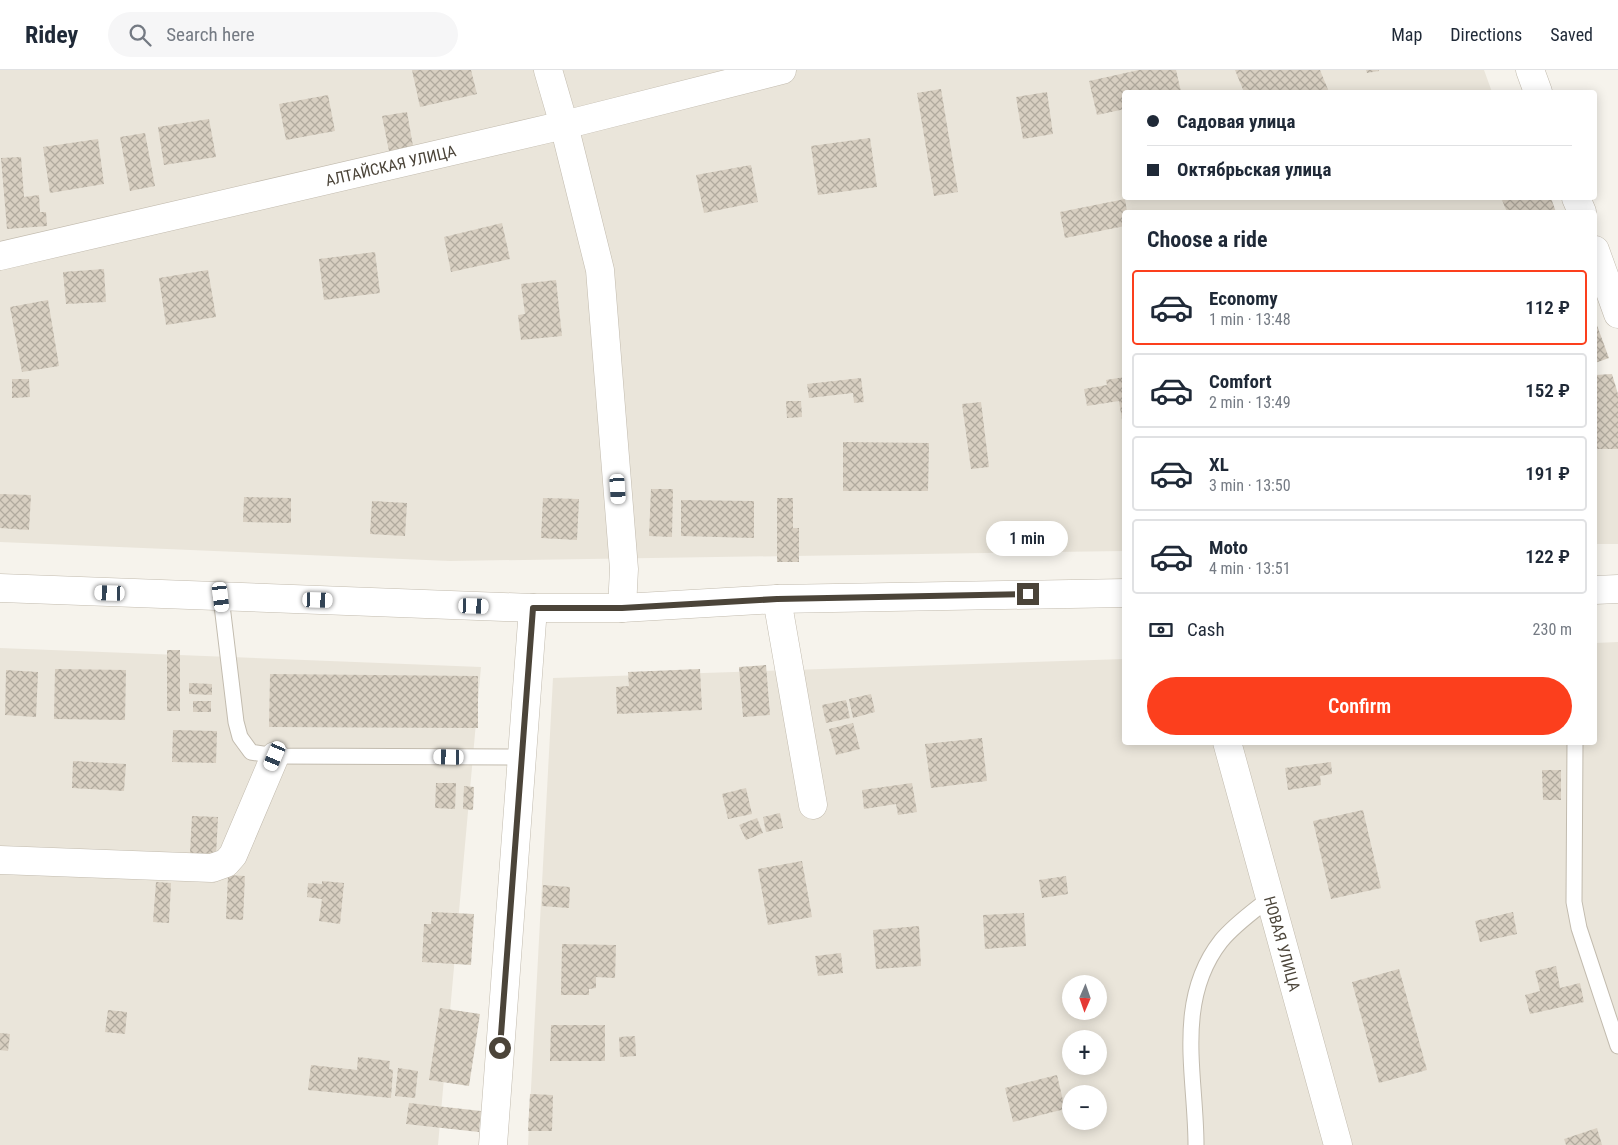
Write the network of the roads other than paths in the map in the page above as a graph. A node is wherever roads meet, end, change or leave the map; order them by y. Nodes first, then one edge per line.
1 (548, 70) edge
2 (782, 70) edge
3 (1530, 70) edge
4 (1537, 90) edge
5 (564, 125) junction
6 (0, 256) edge
7 (1597, 256) edge
8 (1618, 314) edge
9 (0, 588) edge
10 (1618, 588) edge
11 (1597, 590) edge
12 (1122, 593) edge
13 (221, 597) junction
14 (777, 599) junction
15 (533, 608) junction
16 (622, 608) junction
17 (1228, 745) edge
18 (1576, 745) edge
19 (275, 756) junction
20 (523, 757) junction
21 (813, 806) dead end
22 (0, 860) edge
23 (1270, 898) junction
24 (1618, 1046) edge
25 (493, 1145) edge
26 (1196, 1145) edge
27 (1338, 1145) edge

1 - 5 street
2 - 5 street, АЛТАЙСКАЯ УЛИЦА
3 - 4 street
5 - 6 street, АЛТАЙСКАЯ УЛИЦА
5 - 16 street
7 - 8 street
9 - 13 street
10 - 11 street
12 - 14 street
13 - 15 street
13 - 19 lane
14 - 16 street
14 - 21 street
15 - 16 street
15 - 20 street
17 - 23 street, НОВАЯ УЛИЦА
18 - 24 lane
19 - 20 lane
19 - 22 street
20 - 25 street
23 - 26 lane
23 - 27 street, НОВАЯ УЛИЦА

